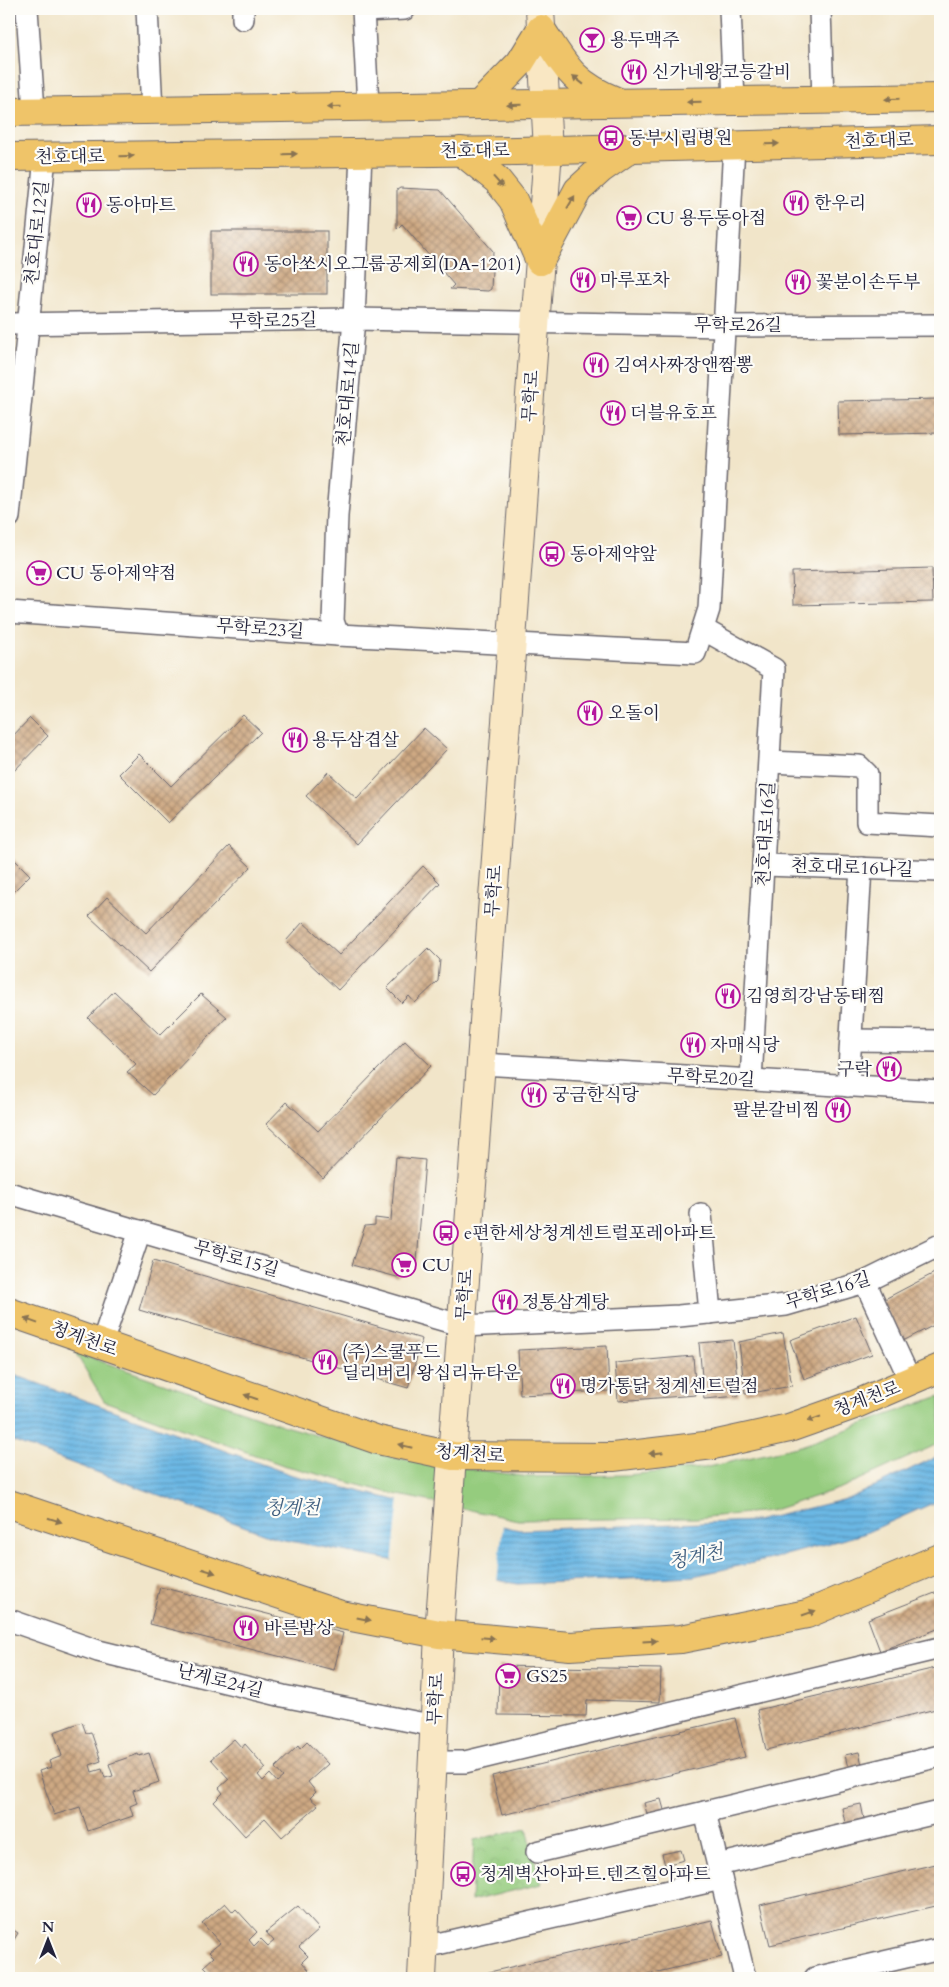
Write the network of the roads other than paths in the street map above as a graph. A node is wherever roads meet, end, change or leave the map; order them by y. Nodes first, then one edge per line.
1 (27, 9) edge
2 (148, 9) edge
3 (405, 9) edge
4 (730, 9) edge
5 (820, 9) edge
6 (363, 10) edge
7 (541, 19) edge
8 (940, 98) edge
9 (823, 100) junction
10 (734, 101) junction
11 (621, 103) junction
12 (544, 104) junction
13 (479, 105) junction
14 (368, 106) junction
15 (152, 110) junction
16 (21, 112) edge
17 (940, 140) edge
18 (734, 145) junction
19 (631, 148) junction
20 (548, 150) junction
21 (460, 151) junction
22 (361, 153) junction
23 (9, 157) edge
24 (44, 157) junction
25 (541, 250) junction
26 (354, 319) junction
27 (536, 321) junction
28 (18, 325) edge
29 (940, 325) edge
30 (725, 326) junction
31 (9, 517) edge
32 (9, 612) edge
33 (703, 629) junction
34 (338, 634) junction
35 (512, 642) junction
36 (770, 762) junction
37 (940, 826) edge
38 (764, 865) junction
39 (861, 868) junction
40 (940, 871) edge
41 (850, 1040) junction
42 (940, 1041) edge
43 (481, 1064) junction
44 (751, 1080) junction
45 (848, 1086) junction
46 (940, 1091) edge
47 (9, 1193) edge
48 (701, 1214) dead end
49 (140, 1231) junction
50 (940, 1245) edge
51 (865, 1282) junction
52 (9, 1312) edge
53 (710, 1313) junction
54 (463, 1326) junction
55 (101, 1346) junction
56 (940, 1368) edge
57 (911, 1382) junction
58 (452, 1468) junction
59 (9, 1504) edge
60 (940, 1558) edge
61 (9, 1620) edge
62 (439, 1634) junction
63 (940, 1648) edge
64 (434, 1726) junction
65 (940, 1756) edge
66 (433, 1762) junction
67 (705, 1812) junction
68 (940, 1812) edge
69 (537, 1852) dead end
70 (720, 1871) junction
71 (424, 1947) junction
72 (940, 1949) edge
73 (422, 1978) edge
74 (745, 1978) edge
75 (815, 1978) edge

1 - 16 street
2 - 15 street
3 - 6 street
4 - 10 street
5 - 9 street
6 - 14 street
11 -> 7 main road
7 - 12 main road, 무학로
7 - 13 main road
8 -> 9 main road
9 - 10 main road
10 -> 11 main road
11 - 12 main road
12 -> 13 main road
12 - 20 main road, 무학로
13 - 14 main road
14 -> 15 main road
15 - 16 main road
18 -> 17 main road, 천호대로
18 - 19 main road, 천호대로
18 - 30 street
19 - 20 main road, 천호대로
25 -> 19 main road
20 - 21 main road, 천호대로
20 - 25 main road, 무학로
21 - 22 main road, 천호대로
21 -> 25 main road
24 -> 22 main road, 천호대로
22 - 26 street, 천호대로14길
23 - 24 main road, 천호대로
24 - 28 street, 천호대로12길
25 - 27 main road, 무학로
26 - 27 street, 무학로25길
26 - 28 street, 무학로25길
26 - 34 street, 천호대로14길
27 - 30 street, 무학로26길
27 - 35 main road, 무학로
28 - 31 street, 천호대로12길
29 - 30 street, 무학로26길
30 - 33 street
32 - 34 street, 무학로23길
33 - 35 street
33 - 36 street, 천호대로16길
34 - 35 street, 무학로23길
35 - 43 main road, 무학로
36 - 37 street
36 - 38 street, 천호대로16길
38 - 39 street, 천호대로16나길
38 - 44 street, 천호대로16길
39 - 40 street, 천호대로16나길
39 - 41 street
41 - 42 street
41 - 45 street
43 - 44 street, 무학로20길
43 - 54 main road, 무학로
44 - 45 street, 무학로20길
45 - 46 street, 무학로20길
47 - 49 street, 무학로15길
48 - 53 street
49 - 54 street, 무학로15길
49 - 55 street
50 - 51 street, 무학로16길
51 - 53 street, 무학로16길
51 - 57 street
55 -> 52 main road, 청계천로
53 - 54 street, 무학로16길
54 - 58 main road, 무학로
58 -> 55 main road, 청계천로
56 - 57 main road, 청계천로
57 -> 58 main road, 청계천로
58 - 62 main road, 무학로
59 -> 62 main road
62 -> 60 main road
61 - 64 street, 난계로24길
62 - 64 main road, 무학로
63 - 66 street
64 - 66 main road, 무학로
65 - 67 street
66 - 71 main road, 무학로
67 - 69 street
67 - 70 street
68 - 70 street
70 - 71 street
70 - 74 street
71 - 73 main road, 무학로
72 - 75 street

